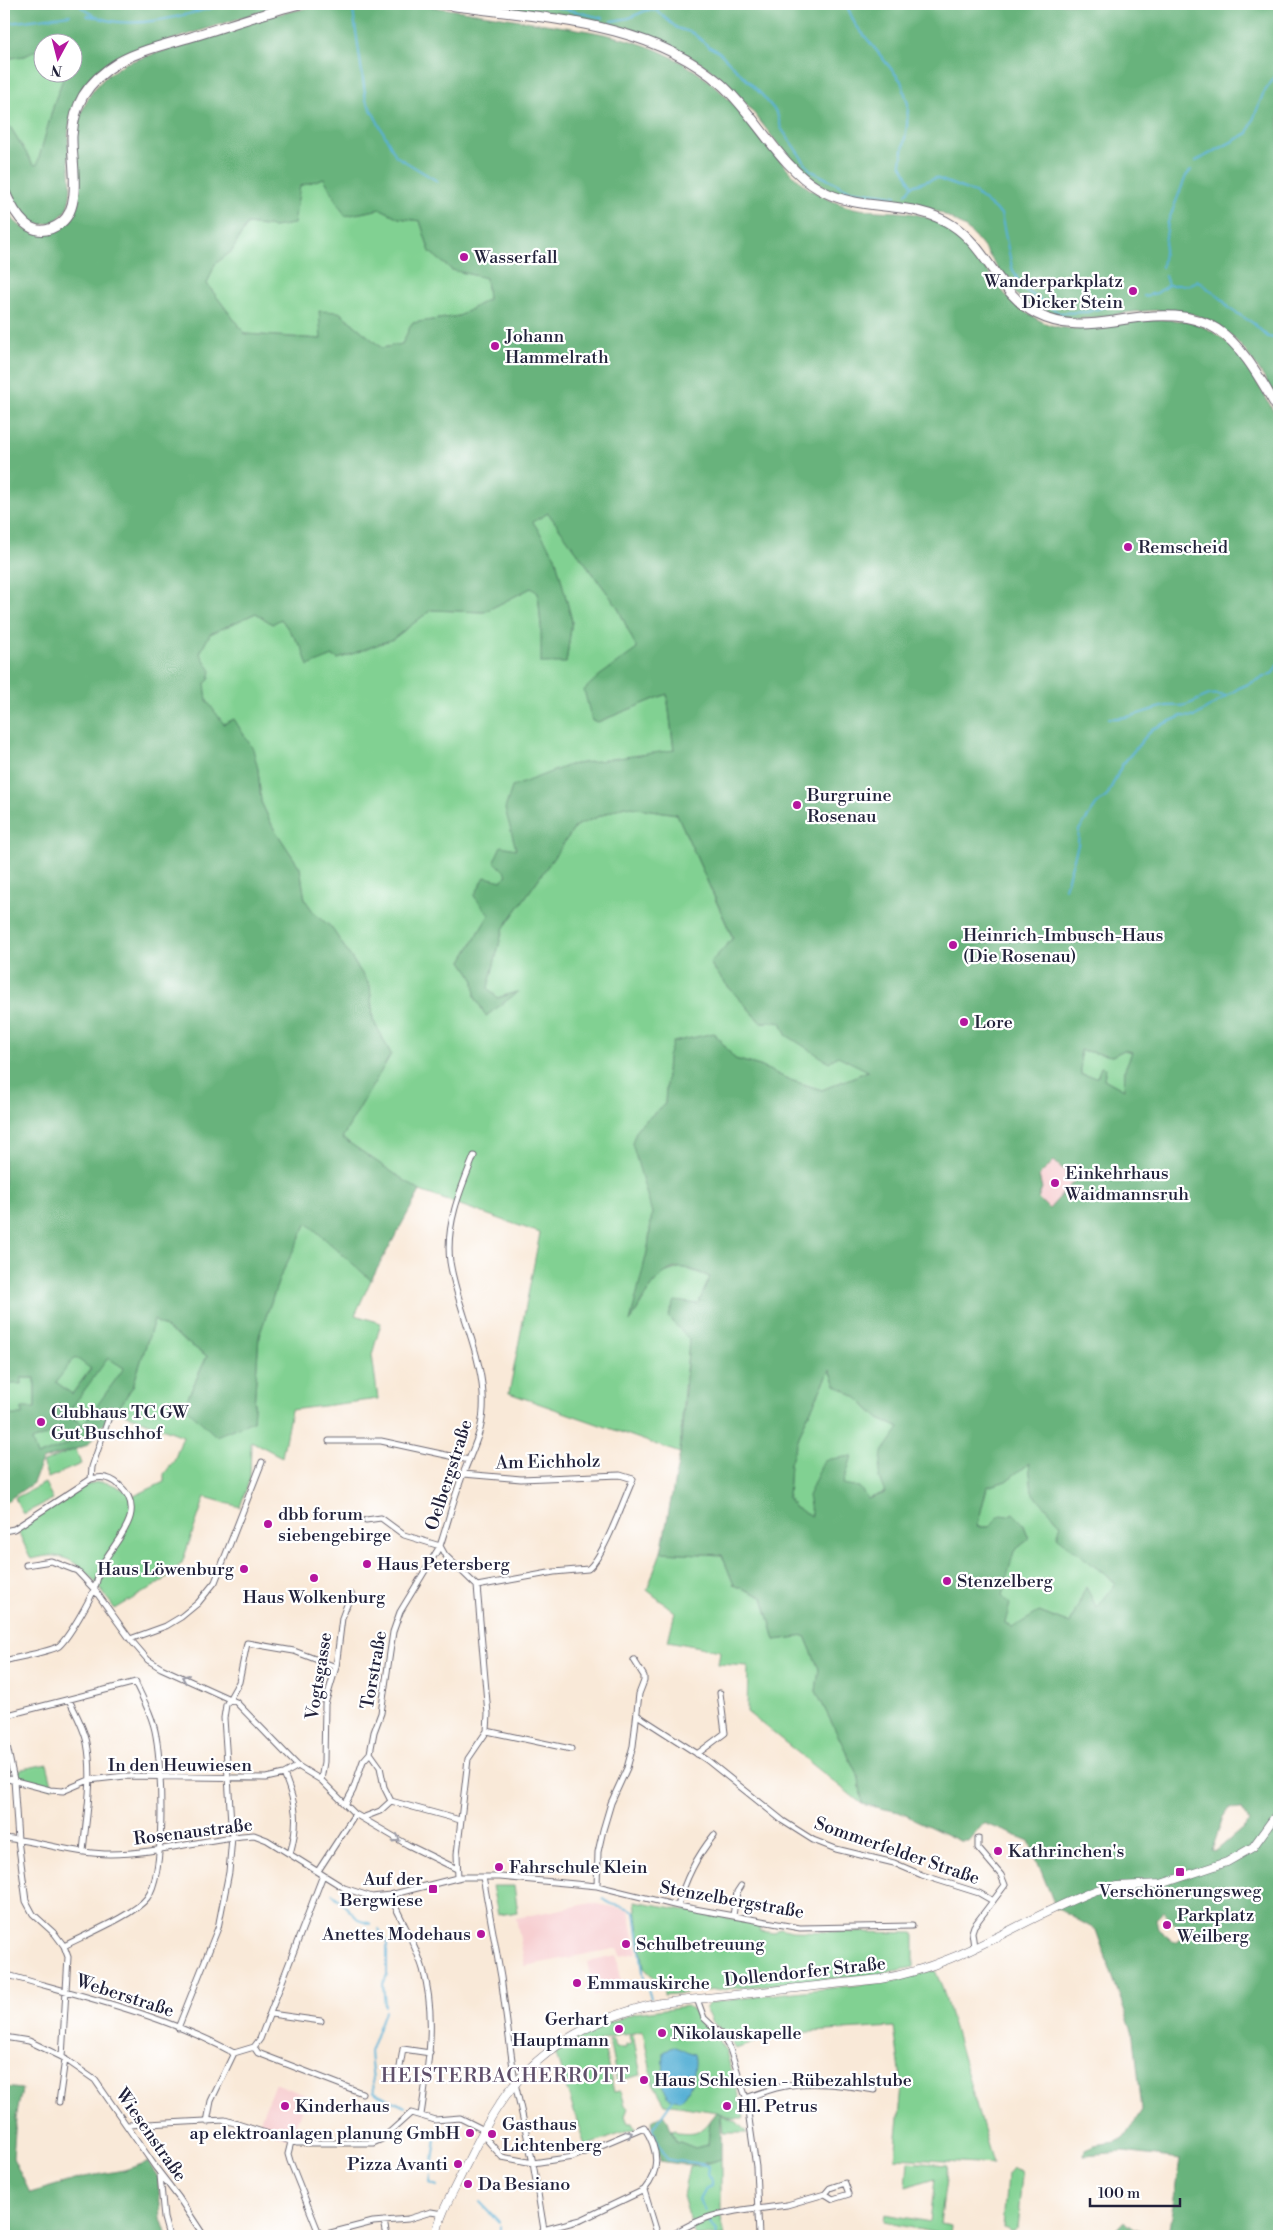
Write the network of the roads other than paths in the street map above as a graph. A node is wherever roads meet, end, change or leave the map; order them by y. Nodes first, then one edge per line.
1 (300, 4) edge
2 (442, 4) edge
3 (4, 190) edge
4 (1279, 410) edge
5 (474, 1156) dead end
6 (111, 1411) dead end
7 (329, 1441) dead end
8 (469, 1460) junction
9 (262, 1462) dead end
10 (463, 1474) junction
11 (91, 1479) junction
12 (366, 1520) dead end
13 (4, 1531) edge
14 (440, 1546) junction
15 (26, 1564) dead end
16 (477, 1586) junction
17 (94, 1588) junction
18 (351, 1594) dead end
19 (130, 1639) junction
20 (634, 1660) dead end
21 (4, 1661) edge
22 (336, 1667) junction
23 (720, 1693) dead end
24 (229, 1698) junction
25 (69, 1700) junction
26 (637, 1715) junction
27 (4, 1716) edge
28 (488, 1730) junction
29 (4, 1731) edge
30 (571, 1749) dead end
31 (370, 1753) junction
32 (697, 1754) junction
33 (298, 1766) junction
34 (284, 1774) junction
35 (160, 1775) junction
36 (4, 1778) edge
37 (227, 1778) junction
38 (14, 1780) junction
39 (89, 1780) junction
40 (321, 1780) junction
41 (391, 1801) junction
42 (346, 1803) junction
43 (1279, 1811) edge
44 (355, 1814) junction
45 (362, 1818) junction
46 (460, 1820) junction
47 (714, 1835) dead end
48 (232, 1837) junction
49 (4, 1838) edge
50 (978, 1838) dead end
51 (18, 1840) junction
52 (161, 1850) junction
53 (83, 1852) junction
54 (290, 1854) junction
55 (457, 1869) junction
56 (318, 1871) junction
57 (324, 1875) junction
58 (483, 1877) junction
59 (458, 1878) junction
60 (597, 1886) junction
61 (741, 1886) dead end
62 (390, 1895) junction
63 (993, 1901) junction
64 (678, 1906) junction
65 (733, 1915) junction
66 (912, 1926) dead end
67 (64, 1946) junction
68 (974, 1947) junction
69 (4, 1974) edge
70 (65, 1992) junction
71 (697, 1999) junction
72 (271, 2014) junction
73 (321, 2022) dead end
74 (178, 2028) junction
75 (4, 2037) edge
76 (254, 2047) junction
77 (234, 2053) junction
78 (430, 2053) junction
79 (64, 2058) junction
80 (398, 2079) dead end
81 (515, 2083) junction
82 (847, 2086) junction
83 (362, 2093) dead end
84 (746, 2098) junction
85 (59, 2102) dead end
86 (421, 2115) junction
87 (207, 2122) junction
88 (128, 2125) junction
89 (483, 2132) junction
90 (291, 2142) junction
91 (533, 2163) junction
92 (160, 2174) junction
93 (644, 2190) junction
94 (825, 2194) dead end
95 (757, 2209) junction
96 (442, 2214) junction
97 (384, 2221) junction
98 (543, 2230) junction
99 (169, 2236) edge
100 (204, 2236) edge
101 (320, 2236) edge
102 (387, 2236) edge
103 (436, 2236) edge
104 (545, 2236) edge
105 (658, 2236) edge
106 (670, 2236) edge
107 (759, 2236) edge

1 - 3 main road
2 - 4 main road
5 - 8 street, Oelbergstraße
6 - 11 street
7 - 8 street
8 - 10 street, Oelbergstraße
9 - 19 street
10 - 14 street, Oelbergstraße
10 - 16 street, Am Eichholz
11 - 13 street
11 - 17 street
12 - 14 street
14 - 16 street, Oelbergstraße
14 - 31 street, Torstraße
15 - 17 street
16 - 28 street
17 - 19 street
17 - 21 street
18 - 22 street, Vogtsgasse
24 -> 19 street
20 - 26 street
22 - 24 street
22 - 40 street, Vogtsgasse
23 - 32 street
24 - 33 street
24 - 37 street
25 - 27 street
25 - 35 street
25 - 39 street
26 - 32 street, Sommerfelder Straße
26 - 60 street
28 - 30 street
28 - 46 street
29 - 38 street
31 - 41 street
31 - 42 street, Torstraße
32 - 63 street, Sommerfelder Straße
33 - 34 street, In den Heuwiesen
33 - 40 street
34 - 37 street, In den Heuwiesen
34 - 54 street
35 - 37 street, In den Heuwiesen
35 - 39 street, In den Heuwiesen
35 - 52 street
36 - 38 street, In den Heuwiesen
37 - 48 street
38 - 39 street, In den Heuwiesen
38 - 51 street
39 - 53 street
40 - 42 street
41 - 45 street
41 - 46 street
42 - 44 street
43 - 68 main road, Dollendorfer Straße
44 - 45 street
44 - 56 street
45 -> 55 street
46 - 55 street
47 - 64 street
48 - 52 street, Rosenaustraße
48 - 54 street, Rosenaustraße
48 - 74 street
49 - 51 street, Rosenaustraße
50 - 63 street
51 - 53 street, Rosenaustraße
51 - 67 street
52 - 53 street, Rosenaustraße
52 - 67 street
54 - 56 street, Rosenaustraße
55 - 59 street
56 - 57 street, Rosenaustraße
57 - 62 street, Rosenaustraße
57 - 72 street
58 - 59 street, Stenzelbergstraße
58 - 60 street, Stenzelbergstraße
58 - 81 street
59 - 62 street, Rosenaustraße
60 - 64 street, Stenzelbergstraße
61 - 65 street
62 - 78 street
63 - 68 street
64 - 65 street, Stenzelbergstraße
65 - 66 street, Stenzelbergstraße
67 - 70 street
68 - 71 main road, Dollendorfer Straße
69 - 70 street, Weberstraße
70 - 74 street, Weberstraße
70 - 79 street
71 - 81 main road, Dollendorfer Straße
71 - 84 street
72 - 73 street
72 - 76 street
74 - 77 street, Weberstraße
75 - 79 street, Wiesenstraße
76 - 77 street
76 - 83 street
77 - 87 street
78 - 80 street
78 - 86 street
79 - 85 street
79 - 88 street, Wiesenstraße
81 - 89 main road, Dollendorfer Straße
81 - 91 street
82 - 82 street
82 - 84 street
84 - 95 street
86 - 89 street
86 - 90 street
87 - 88 street
87 - 90 street
88 - 92 street, Wiesenstraße
89 - 91 street
89 - 96 main road, Dollendorfer Straße
90 - 101 street
91 -> 93 street
91 - 98 street
92 - 99 street
92 - 100 street, Wiesenstraße
93 - 98 street
93 - 105 street
94 - 95 street
95 - 106 street
95 - 107 street
96 - 97 street
96 - 103 main road, Dollendorfer Straße
97 - 101 street
97 - 102 street
98 - 104 street

